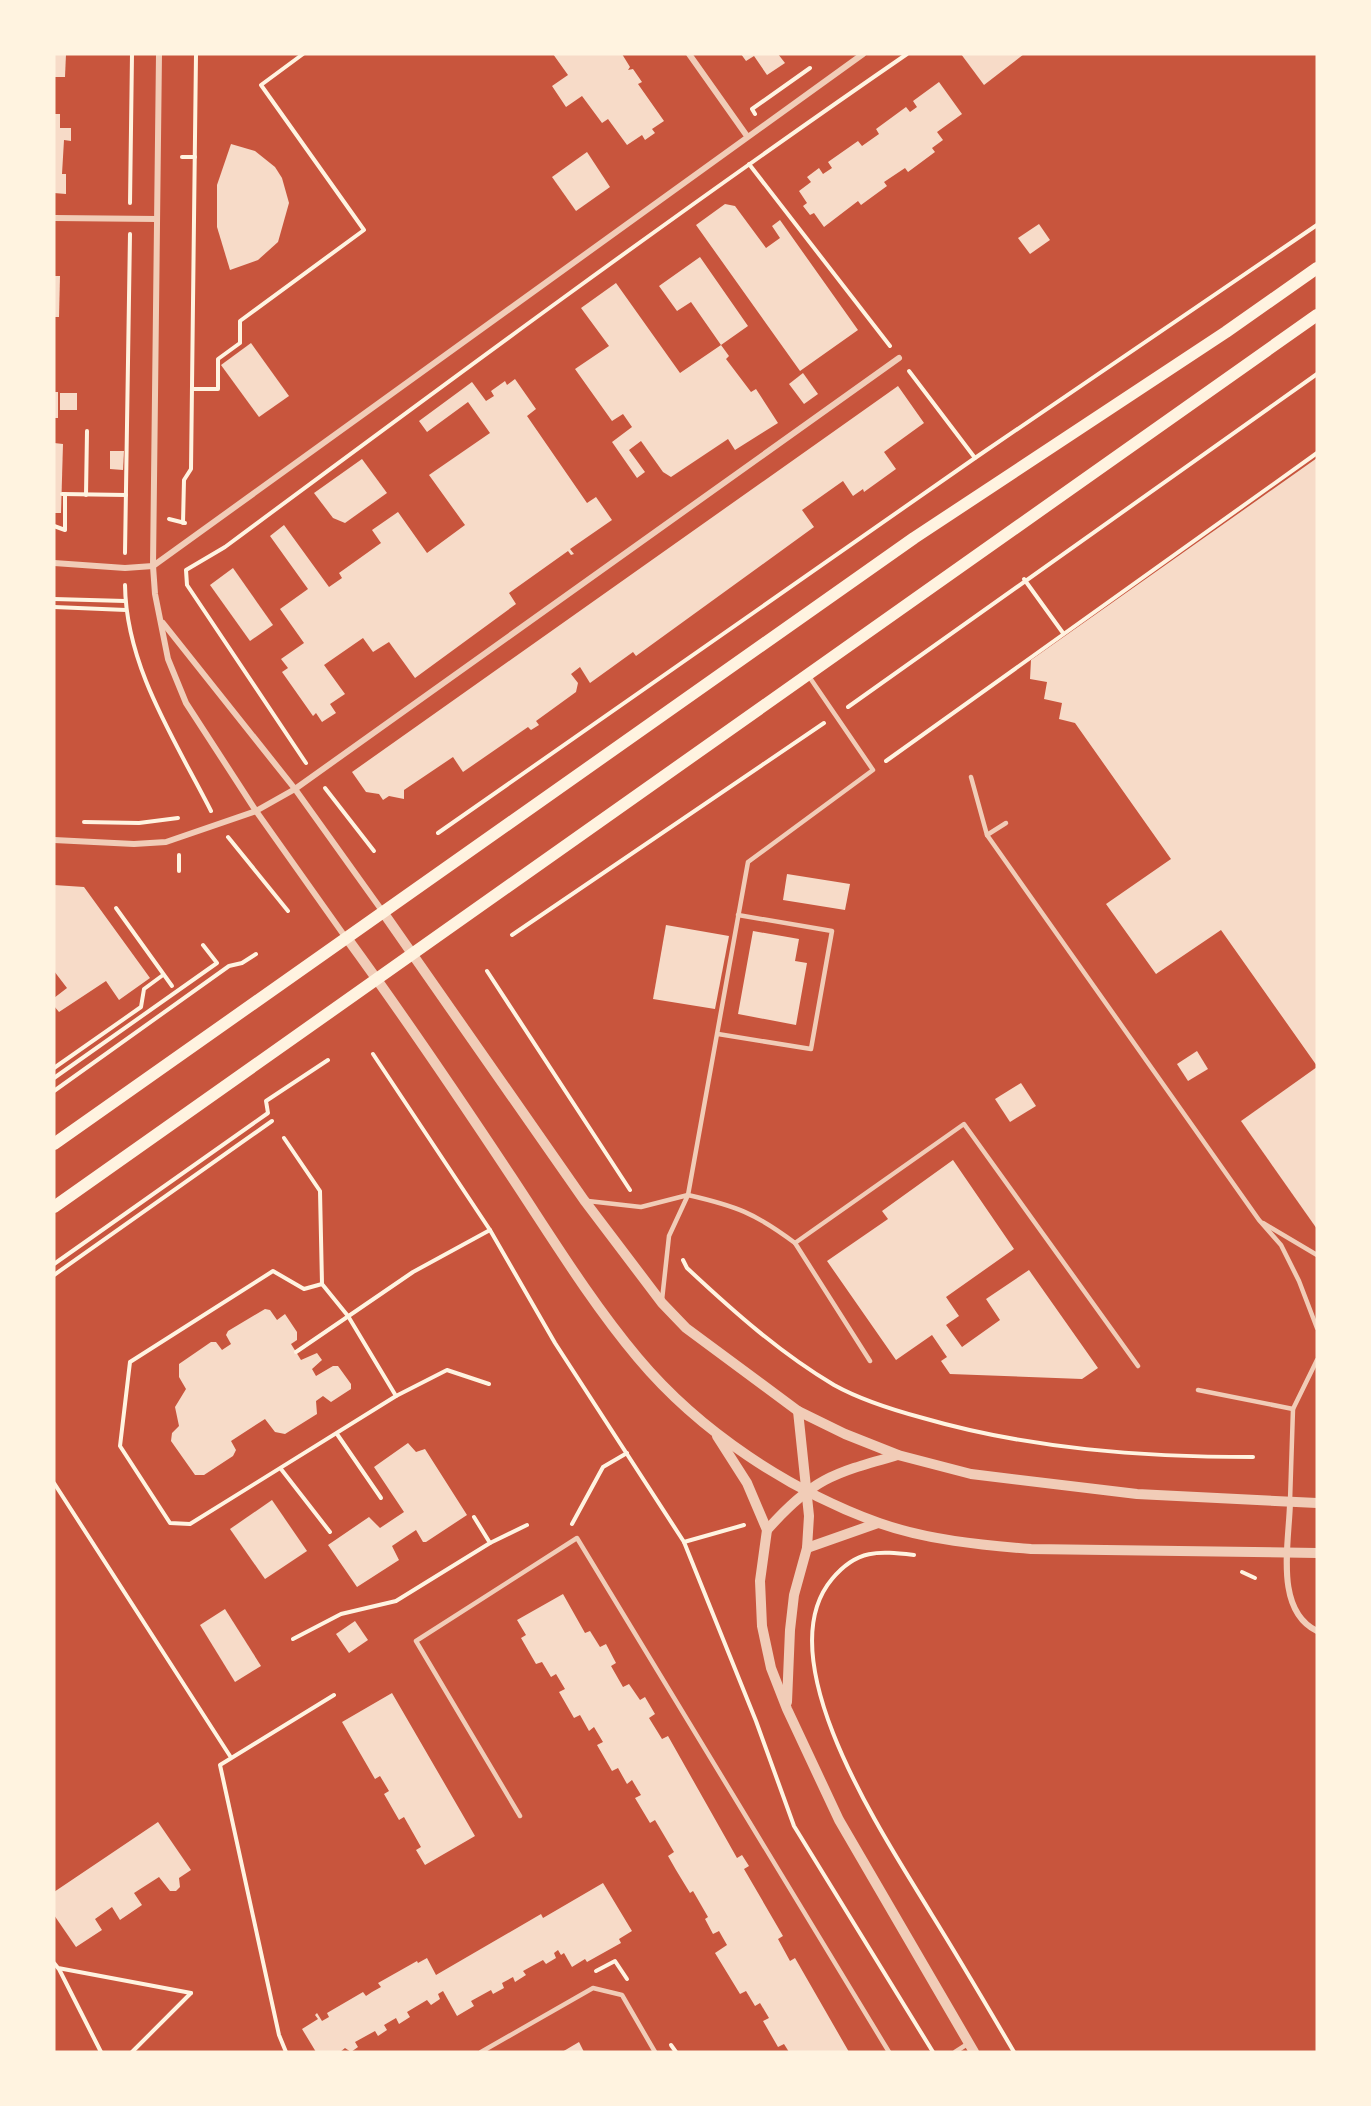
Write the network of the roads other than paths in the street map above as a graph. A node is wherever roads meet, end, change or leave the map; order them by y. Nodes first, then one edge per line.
1 (159, 54) edge
2 (689, 54) edge
3 (863, 54) edge
4 (747, 136) junction
5 (54, 218) edge
6 (157, 219) junction
7 (1317, 268) edge
8 (1317, 315) edge
9 (899, 358) road end
10 (54, 563) edge
11 (153, 566) junction
12 (163, 622) junction
13 (808, 675) junction
14 (971, 777) dead end
15 (295, 789) junction
16 (256, 811) junction
17 (1006, 822) dead end
18 (987, 836) junction
19 (54, 840) edge
20 (383, 912) junction
21 (738, 915) junction
22 (347, 938) junction
23 (413, 954) junction
24 (377, 979) junction
25 (718, 1034) junction
26 (54, 1144) edge
27 (688, 1195) junction
28 (584, 1200) junction
29 (54, 1207) edge
30 (1258, 1220) junction
31 (795, 1244) junction
32 (1317, 1255) edge
33 (662, 1303) junction
34 (1317, 1328) edge
35 (1317, 1360) edge
36 (870, 1361) dead end
37 (1138, 1366) dead end
38 (1198, 1390) dead end
39 (1293, 1409) junction
40 (798, 1411) junction
41 (713, 1431) junction
42 (898, 1455) junction
43 (806, 1490) junction
44 (1290, 1503) junction
45 (1317, 1503) edge
46 (878, 1522) junction
47 (767, 1530) junction
48 (807, 1548) junction
49 (1289, 1553) junction
50 (1317, 1553) edge
51 (1317, 1631) edge
52 (787, 1709) junction
53 (520, 1816) dead end
54 (971, 2048) edge
55 (481, 2052) edge
56 (656, 2052) edge
57 (889, 2052) edge
58 (955, 2052) edge

1 - 6 street
2 - 4 street
3 - 4 street
4 - 11 street
5 - 6 street
6 - 11 street
7 - 20 main road
8 - 13 main road
9 - 15 street
10 - 11 street
11 - 12 street
12 - 15 street
12 - 16 street
13 - 21 lane
13 - 23 main road
14 - 18 lane
15 - 16 street
15 - 20 street
16 - 19 street
16 - 22 street
17 - 18 lane
18 - 30 lane
20 - 22 main road
20 - 23 street
21 - 25 lane
21 - 25 lane
22 - 24 street
22 - 26 main road
23 - 24 main road
23 - 28 street
24 - 29 main road
24 - 41 street
25 - 27 lane
27 - 28 lane
27 - 31 lane
27 - 33 lane
28 - 33 street
30 - 32 lane
30 - 34 lane
31 - 36 lane
31 - 37 lane
33 - 40 street
35 - 39 lane
38 - 39 lane
39 - 44 lane
40 - 42 street
40 - 43 street
41 - 43 street
41 - 47 street
42 - 43 street
42 - 44 street
43 - 46 street
43 - 47 street
43 - 48 street
44 - 45 street
44 - 49 street
46 - 48 street
46 - 49 street
47 - 52 street
48 - 52 street
49 - 50 street
49 - 51 street
52 - 54 street
53 - 57 lane
54 - 58 lane
55 - 56 lane

